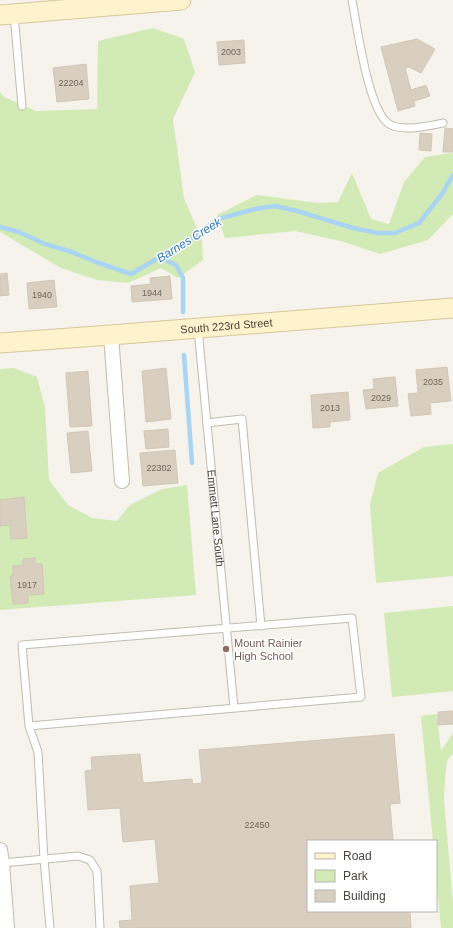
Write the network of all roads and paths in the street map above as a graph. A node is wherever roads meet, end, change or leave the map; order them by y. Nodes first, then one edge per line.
1 (181, 0) edge
2 (352, 0) edge
3 (7, 15) edge
4 (22, 106) dead end
5 (443, 123) dead end
6 (453, 308) edge
7 (198, 329) junction
8 (111, 335) junction
9 (0, 343) edge
10 (207, 423) junction
11 (122, 481) dead end
12 (260, 626) junction
13 (227, 628) junction
14 (234, 708) junction
15 (29, 726) junction
16 (1, 857) edge
17 (44, 859) junction
18 (2, 881) edge
19 (7, 928) edge
20 (50, 928) edge
21 (100, 928) edge

1 - 3 street
2 - 5 lane
3 - 4 lane
6 - 7 street, South 223rd Street
7 - 8 street, South 223rd Street
7 - 10 lane, Emmett Lane South
8 - 9 street, South 223rd Street
8 - 11 street
10 - 12 lane
10 - 13 lane, Emmett Lane South
12 - 13 lane
12 - 14 lane
13 - 14 lane, Emmett Lane South
13 - 15 lane
14 - 15 lane
15 - 17 lane
16 - 17 lane
16 - 18 street
17 - 20 lane
17 - 21 lane
18 - 19 street

